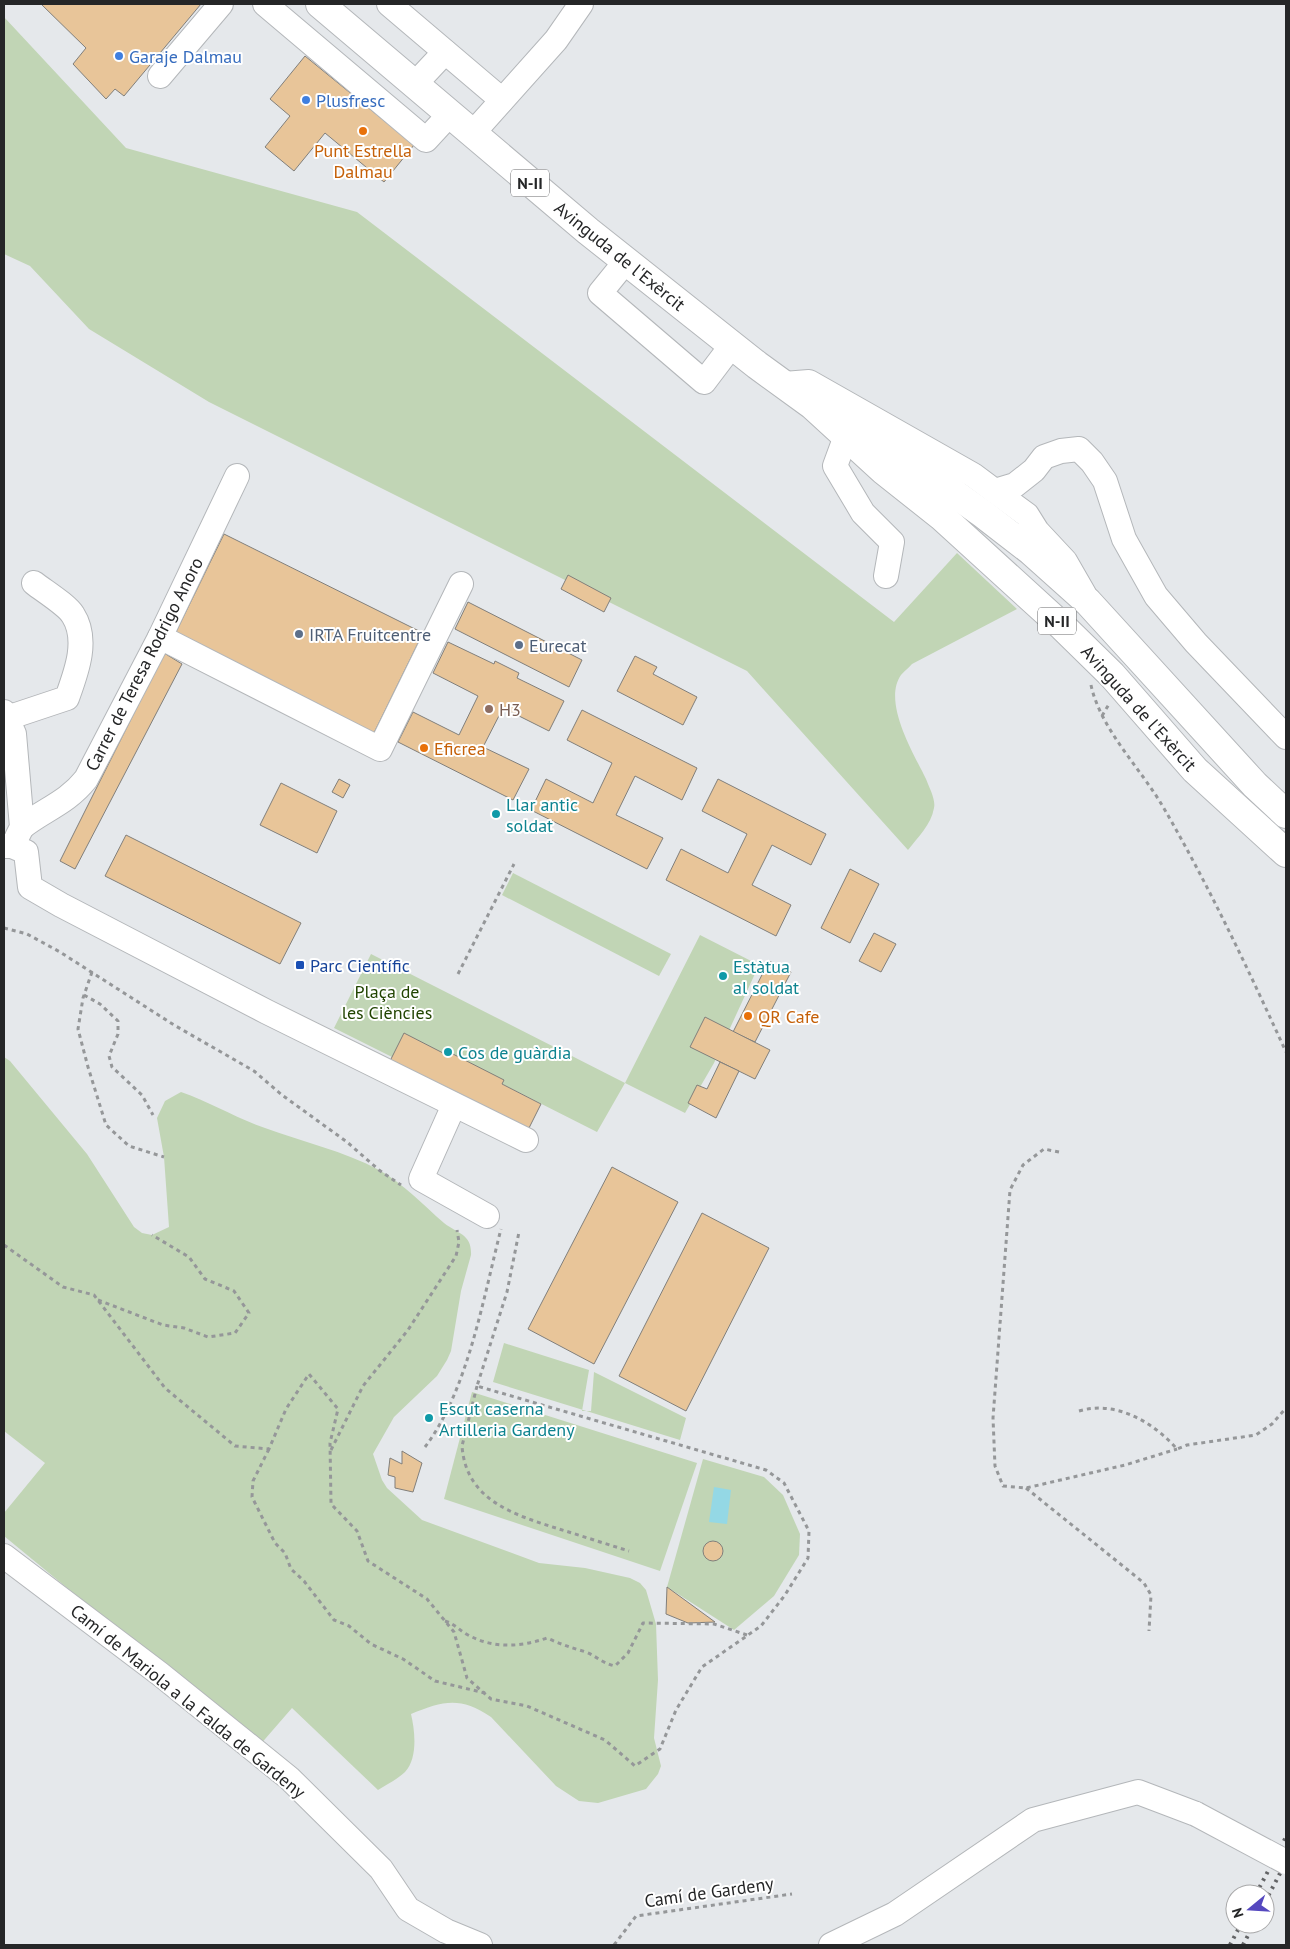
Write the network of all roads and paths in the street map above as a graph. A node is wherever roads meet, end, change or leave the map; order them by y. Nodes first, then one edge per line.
1 (222, 4) edge
2 (266, 4) edge
3 (320, 4) edge
4 (388, 4) edge
5 (581, 4) edge
6 (445, 52) junction
7 (160, 76) dead end
8 (414, 85) junction
9 (502, 100) junction
10 (449, 116) junction
11 (472, 134) junction
12 (626, 261) junction
13 (732, 345) junction
14 (784, 384) junction
15 (812, 405) junction
16 (846, 436) junction
17 (1034, 470) junction
18 (237, 476) dead end
19 (995, 491) junction
20 (1028, 515) junction
21 (886, 576) dead end
22 (34, 583) dead end
23 (461, 584) dead end
24 (1088, 602) junction
25 (160, 637) junction
26 (5, 715) edge
27 (1102, 717) dead end
28 (1286, 737) edge
29 (1286, 814) edge
30 (16, 843) edge
31 (1286, 853) edge
32 (514, 864) dead end
33 (4, 928) edge
34 (92, 972) junction
35 (458, 974) dead end
36 (84, 994) junction
37 (1286, 1052) edge
38 (454, 1105) junction
39 (153, 1116) dead end
40 (526, 1140) dead end
41 (1059, 1152) dead end
42 (164, 1157) dead end
43 (401, 1185) dead end
44 (495, 1220) joint
45 (457, 1230) dead end
46 (519, 1232) dead end
47 (152, 1235) dead end
48 (4, 1245) edge
49 (98, 1299) junction
50 (477, 1386) junction
51 (1286, 1408) edge
52 (1079, 1411) dead end
53 (425, 1447) dead end
54 (269, 1449) junction
55 (1178, 1449) junction
56 (330, 1452) junction
57 (1026, 1488) junction
58 (629, 1551) dead end
59 (4, 1556) edge
60 (444, 1621) junction
61 (1150, 1631) dead end
62 (747, 1635) junction
63 (485, 1694) junction
64 (1286, 1862) edge
65 (792, 1894) dead end
66 (480, 1945) edge
67 (614, 1945) edge
68 (831, 1945) edge

1 - 7 street
2 - 10 street
3 - 8 main road, Avinguda de l'Exèrcit / N-II
4 - 6 street
5 - 9 street
6 - 8 street
6 - 9 street
8 - 10 main road, Avinguda de l'Exèrcit / N-II
9 - 11 street
10 - 11 main road, Avinguda de l'Exèrcit / N-II
11 - 12 main road, Avinguda de l'Exèrcit / N-II
12 - 13 main road, Avinguda de l'Exèrcit / N-II
12 - 13 street
13 - 14 main road, Avinguda de l'Exèrcit / N-II
14 - 15 main road, Avinguda de l'Exèrcit / N-II
14 - 19 street
15 - 16 main road, Avinguda de l'Exèrcit / N-II
15 - 24 main road, Avinguda de l'Exèrcit / N-II
16 - 21 street
16 - 31 main road, Avinguda de l'Exèrcit / N-II
17 - 19 street
17 - 20 street
17 - 28 street
18 - 25 street, Carrer de Teresa Rodrigo Anoro
19 - 20 street
20 - 24 street
22 - 26 street
23 - 25 street
24 - 29 main road, Avinguda de l'Exèrcit / N-II
25 - 30 street, Carrer de Teresa Rodrigo Anoro
26 - 30 street
27 - 37 path
30 - 38 street
32 - 35 path
33 - 34 path
34 - 36 path
34 - 43 path
36 - 39 path
36 - 42 path
38 - 40 street
38 - 44 street
41 - 57 path
44 - 53 path
45 - 56 path
46 - 50 path
47 - 49 path
48 - 49 path
49 - 54 path
50 - 58 path
50 - 62 path
51 - 55 path
52 - 55 path
54 - 56 path
54 - 63 path
55 - 57 path
56 - 60 path
57 - 61 path
59 - 66 street, Camí de Mariola a la Falda de Gardeny
60 - 62 path
60 - 63 path
62 - 63 path
64 - 68 street, bridge
65 - 67 path, Camí de Gardeny

